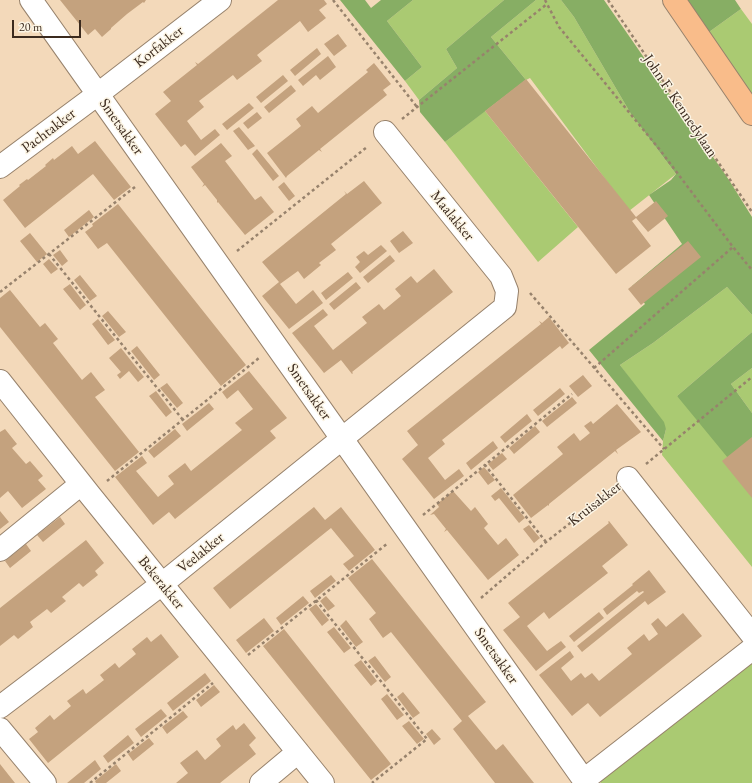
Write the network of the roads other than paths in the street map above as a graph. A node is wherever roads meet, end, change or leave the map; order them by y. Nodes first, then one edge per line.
1 (31, 0) edge
2 (220, 0) edge
3 (674, 0) edge
4 (98, 94) junction
5 (751, 113) edge
6 (385, 132) road end
7 (0, 167) edge
8 (0, 381) edge
9 (342, 439) junction
10 (628, 478) road end
11 (85, 489) junction
12 (0, 550) edge
13 (162, 584) junction
14 (752, 635) edge
15 (752, 649) edge
16 (0, 707) edge
17 (0, 729) edge
18 (298, 752) junction
19 (585, 781) edge
20 (45, 783) edge
21 (261, 783) edge
22 (323, 783) edge

1 - 4 street, Smetsakker
2 - 4 street, Korfakker
3 - 5 main road
4 - 7 street, Pachtakker
4 - 9 street, Smetsakker
6 - 9 street, Maalakker
8 - 11 street, Bekerakker
9 - 13 street, Veelakker
9 - 19 street, Smetsakker
10 - 14 street, Kruisakker
11 - 12 street
11 - 13 street, Bekerakker
13 - 16 street, Veelakker
13 - 18 street, Bekerakker
15 - 19 street
17 - 20 street
18 - 21 street
18 - 22 street, Bekerakker

